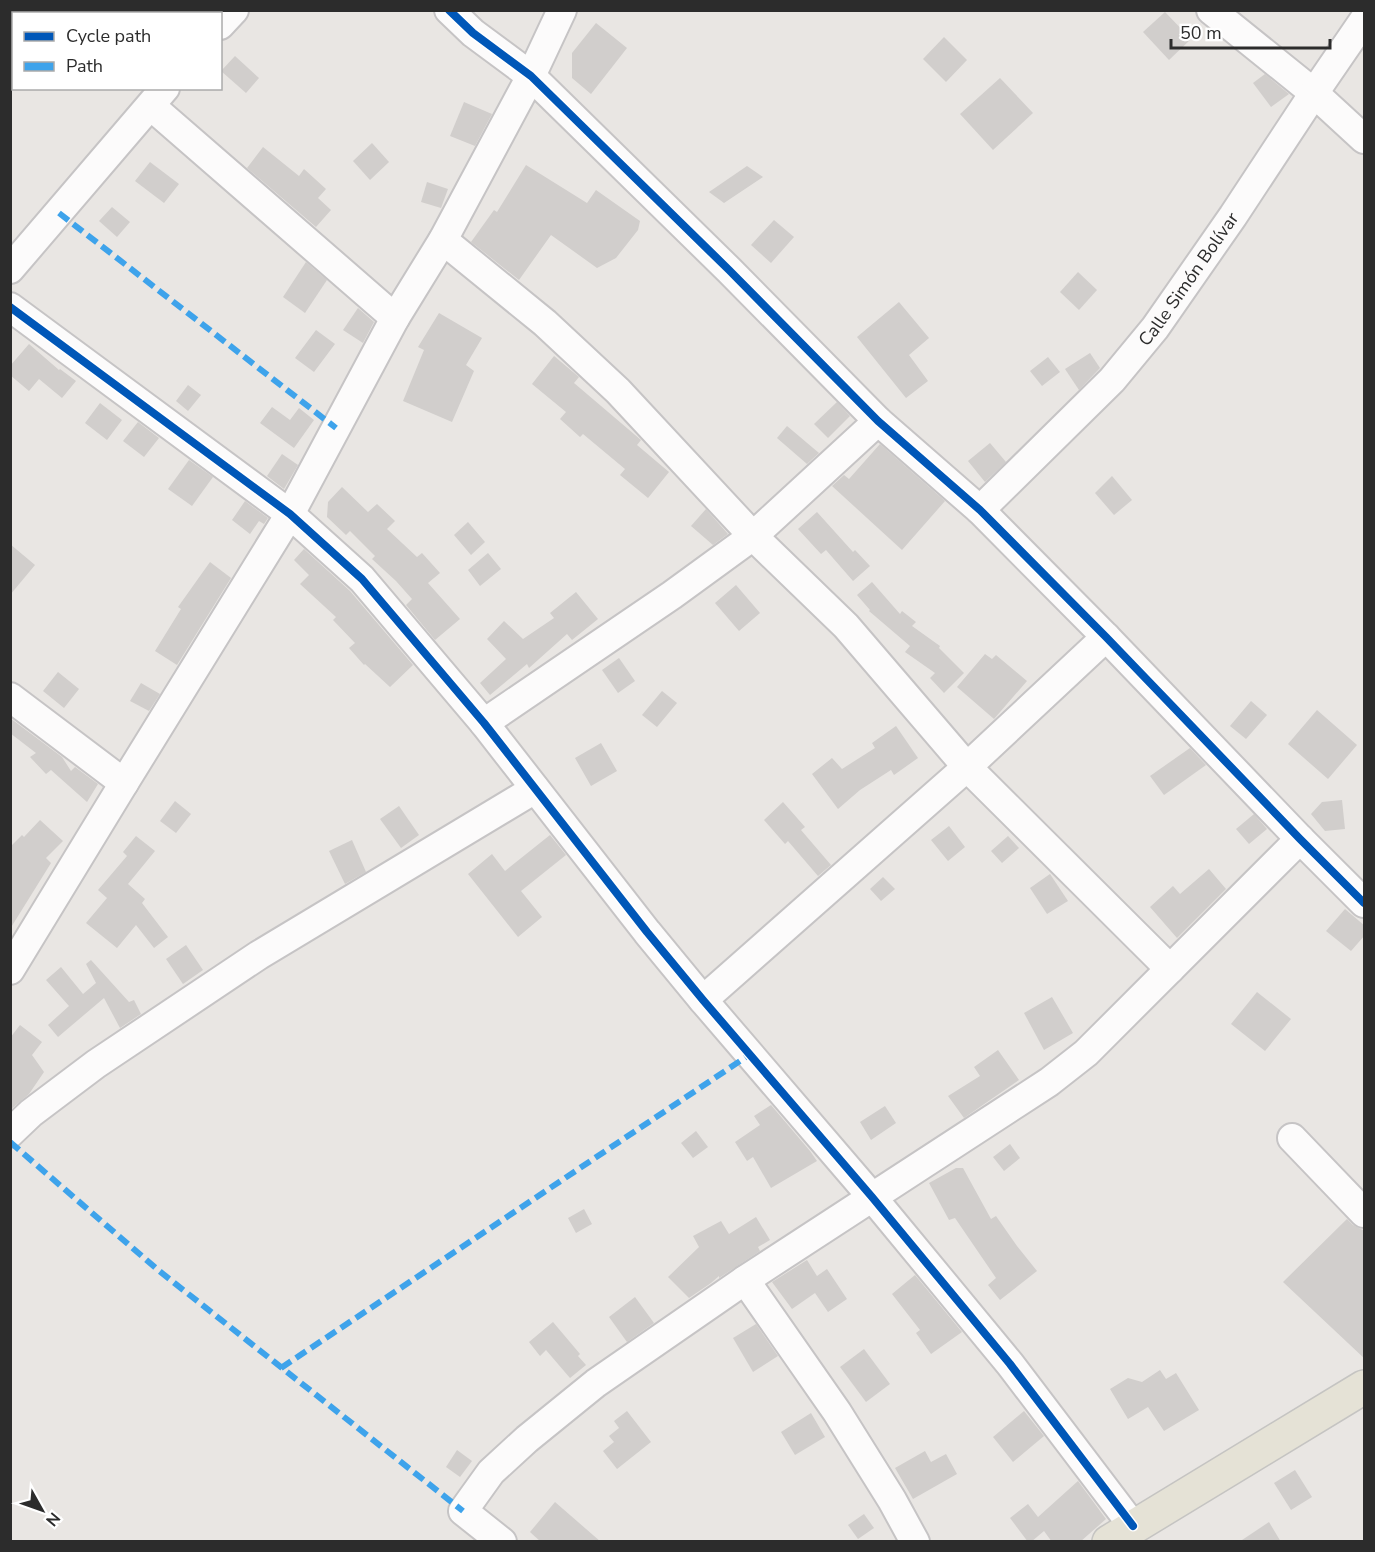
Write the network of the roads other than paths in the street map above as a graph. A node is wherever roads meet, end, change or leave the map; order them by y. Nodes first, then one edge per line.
1 (234, 10) edge
2 (449, 10) edge
3 (562, 10) edge
4 (1211, 10) edge
5 (1365, 20) edge
6 (222, 23) edge
7 (531, 76) junction
8 (1314, 93) junction
9 (158, 97) edge
10 (1365, 138) edge
11 (443, 240) junction
12 (10, 269) edge
13 (10, 307) edge
14 (395, 318) junction
15 (878, 421) junction
16 (980, 510) junction
17 (290, 514) junction
18 (753, 536) junction
19 (1106, 636) junction
20 (10, 697) edge
21 (484, 723) junction
22 (967, 767) junction
23 (124, 783) junction
24 (535, 789) junction
25 (1300, 839) junction
26 (1365, 903) edge
27 (1170, 969) junction
28 (10, 970) edge
29 (703, 1000) junction
30 (10, 1132) edge
31 (1292, 1138) dead end
32 (872, 1197) junction
33 (1365, 1213) edge
34 (745, 1280) junction
35 (1365, 1387) edge
36 (1116, 1538) edge
37 (502, 1542) edge
38 (915, 1542) edge

1 - 6 street
2 - 7 street
3 - 7 street
4 - 8 street
5 - 8 street, Calle Simón Bolívar
7 - 11 street
7 - 15 street
8 - 10 street
8 - 16 street, Calle Simón Bolívar
9 - 12 street
9 - 14 street
11 - 14 street
11 - 18 street
13 - 17 street
14 - 17 street
15 - 16 street
15 - 18 street
16 - 19 street
17 - 21 street
17 - 23 street
18 - 21 street
18 - 22 street
19 - 22 street
19 - 25 street
20 - 23 street
21 - 24 street
22 - 27 street
22 - 29 street
23 - 28 street
24 - 29 street
24 - 30 street
25 - 26 street
25 - 27 street
27 - 32 street
29 - 32 street
31 - 33 street
32 - 34 street
32 - 36 street
34 - 37 street
34 - 38 street
35 - 36 main road

